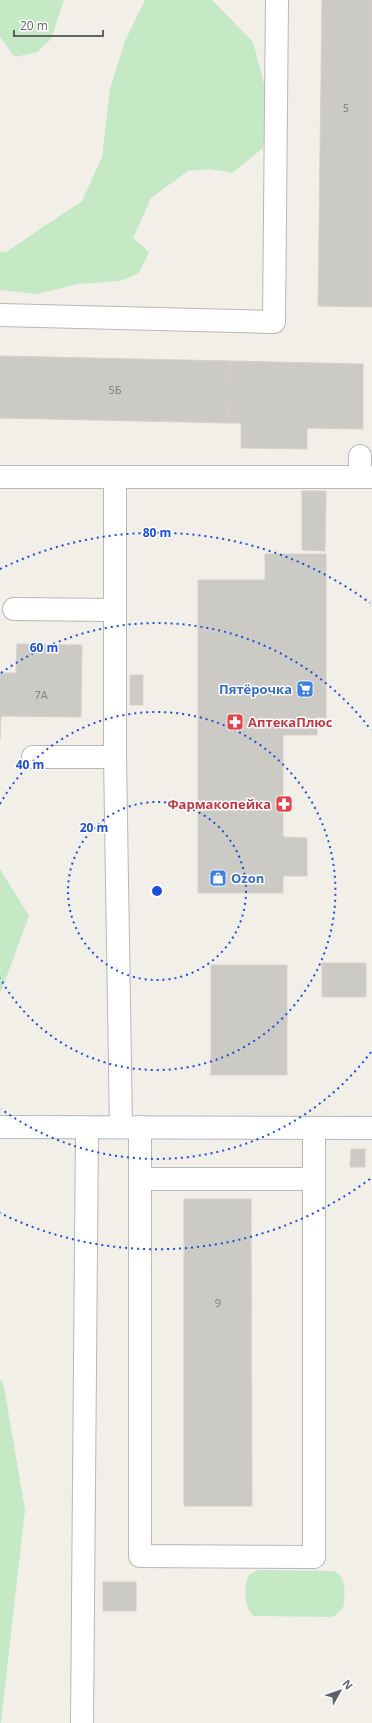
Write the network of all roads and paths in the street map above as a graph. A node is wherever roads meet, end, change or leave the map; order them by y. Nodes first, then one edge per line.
1 (277, 0) edge
2 (0, 315) edge
3 (364, 470) edge
4 (0, 477) edge
5 (115, 477) junction
6 (14, 609) dead end
7 (114, 610) junction
8 (33, 757) dead end
9 (115, 757) junction
10 (0, 1127) edge
11 (130, 1127) junction
12 (87, 1128) junction
13 (314, 1128) junction
14 (372, 1128) edge
15 (140, 1179) junction
16 (314, 1179) junction
17 (82, 1723) edge

1 - 2 lane
3 - 5 lane
4 - 5 lane
5 - 7 lane
6 - 7 lane
7 - 9 lane
8 - 9 lane
9 - 11 lane
10 - 12 lane
11 - 12 lane
11 - 13 lane
11 - 15 lane
12 - 17 lane
13 - 14 lane
13 - 16 lane
15 - 16 lane
15 - 16 lane

